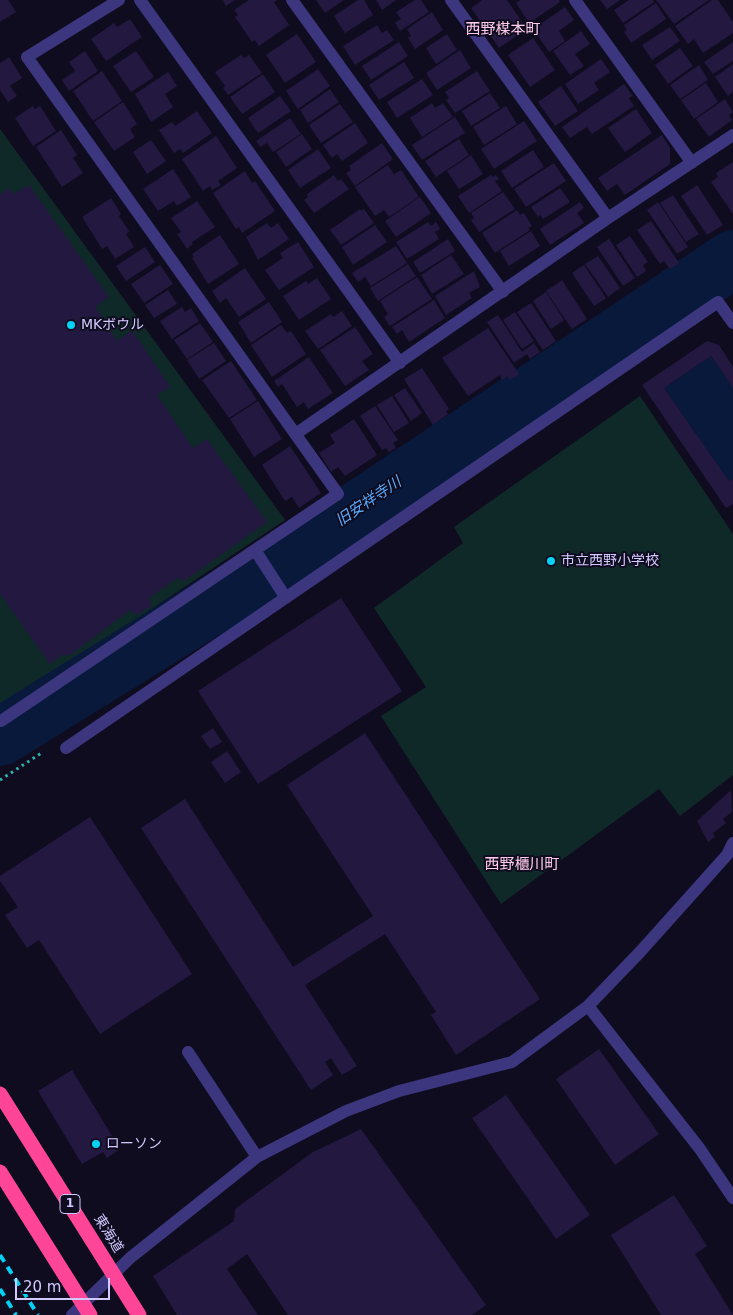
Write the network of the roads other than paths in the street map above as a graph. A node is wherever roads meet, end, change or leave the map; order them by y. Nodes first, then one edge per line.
1 (119, 0) edge
2 (140, 0) edge
3 (292, 0) edge
4 (451, 0) edge
5 (575, 0) edge
6 (733, 135) edge
7 (692, 163) junction
8 (608, 218) junction
9 (503, 292) junction
10 (733, 323) edge
11 (400, 363) junction
12 (297, 434) junction
13 (255, 550) junction
14 (286, 598) junction
15 (1, 721) edge
16 (66, 748) road end
17 (733, 843) edge
18 (588, 1006) junction
19 (188, 1052) dead end
20 (0, 1094) edge
21 (257, 1157) junction
22 (0, 1172) edge
23 (733, 1198) edge
24 (113, 1273) junction
25 (86, 1309) edge
26 (72, 1315) edge
27 (139, 1315) edge

1 - 12 street
2 - 11 street
3 - 9 street
4 - 8 street
5 - 7 street
6 - 7 street
7 - 8 street
8 - 9 street
9 - 11 street
10 - 14 street
11 - 12 street
12 - 13 street
13 - 14 street
13 - 15 street
14 - 16 street
17 - 18 street
18 - 21 street
18 - 23 street
19 - 21 street
20 - 24 highway, 東海道 / 1
21 - 24 street
22 - 25 highway
24 - 25 street
24 - 27 highway, 東海道 / 1
25 - 26 street

